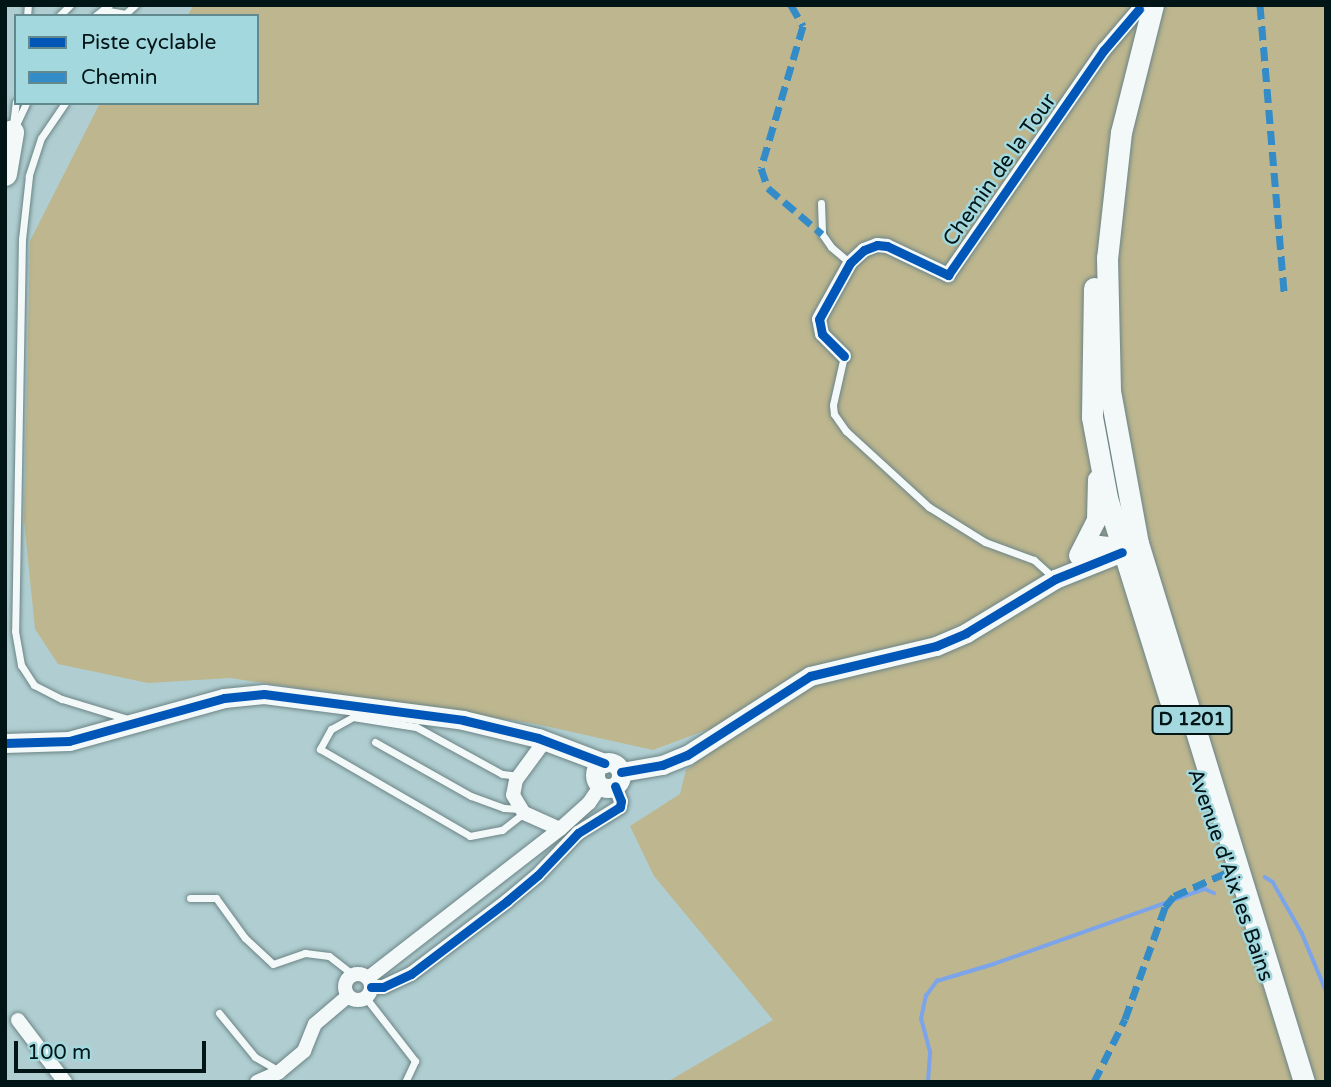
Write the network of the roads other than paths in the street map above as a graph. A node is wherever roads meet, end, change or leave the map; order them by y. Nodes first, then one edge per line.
1 (1144, 6) edge
2 (16, 105) edge
3 (27, 105) edge
4 (64, 105) edge
5 (12, 133) junction
6 (5, 174) edge
7 (821, 204) dead end
8 (850, 263) junction
9 (844, 356) joint
10 (1110, 391) junction
11 (1092, 417) junction
12 (1122, 552) junction
13 (1080, 553) junction
14 (1055, 579) junction
15 (1177, 675) junction
16 (138, 723) junction
17 (375, 742) dead end
18 (535, 742) junction
19 (5, 743) edge
20 (519, 776) junction
21 (607, 776) junction
22 (522, 811) junction
23 (559, 829) junction
24 (190, 898) dead end
25 (364, 985) junction
26 (348, 996) junction
27 (219, 1013) dead end
28 (18, 1020) dead end
29 (1292, 1045) junction
30 (268, 1078) edge
31 (65, 1082) edge
32 (405, 1082) edge
33 (1304, 1082) edge

1 - 8 street, Chemin de la Tour
1 - 10 main road, Avenue d'Aix les Bains / D 1201
1 - 11 main road, Avenue d'Aix les Bains / D 1201
2 - 5 lane
3 - 5 lane
4 - 16 lane
5 - 6 highway
7 - 8 lane
8 - 9 street, Chemin de la Tour
9 - 14 lane
10 - 12 main road
10 - 15 main road, Avenue d'Aix les Bains / D 1201
11 - 12 main road, Avenue d'Aix les Bains / D 1201
11 - 13 street
12 - 13 street
12 - 14 street
12 - 15 street
12 - 29 main road, Avenue d'Aix les Bains / D 1201
13 - 14 street
14 - 21 street
15 - 29 main road, Avenue d'Aix les Bains / D 1201
16 - 18 street
16 - 19 street
17 - 22 lane
18 - 20 street
18 - 21 street
20 - 22 street
20 - 22 lane
21 - 23 street
21 - 25 street
22 - 23 street
23 - 25 street
24 - 25 lane
25 - 26 street
25 - 26 street
25 - 32 lane
26 - 30 street
27 - 30 lane
28 - 31 street
29 - 33 main road, Avenue d'Aix les Bains / D 1201

